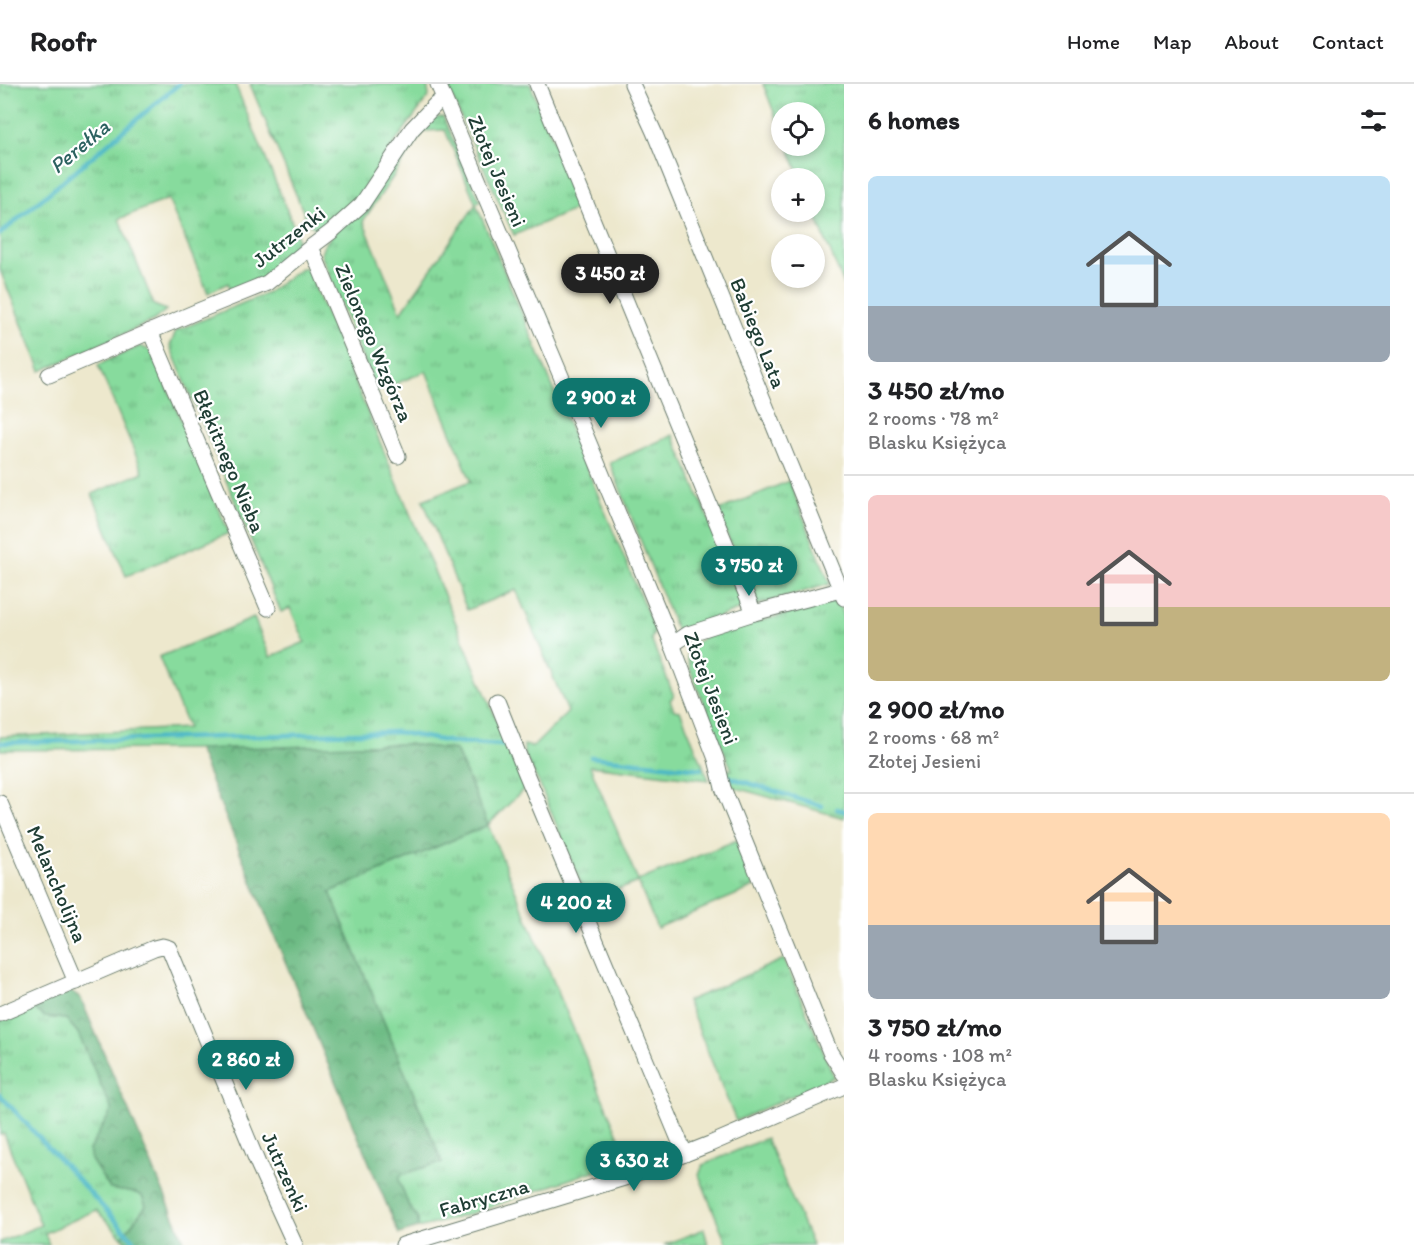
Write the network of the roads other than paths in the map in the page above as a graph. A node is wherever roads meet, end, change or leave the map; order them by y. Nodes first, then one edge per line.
1 (438, 84) edge
2 (537, 84) edge
3 (632, 84) edge
4 (444, 99) junction
5 (311, 247) junction
6 (150, 331) junction
7 (49, 375) dead end
8 (398, 456) dead end
9 (843, 592) edge
10 (268, 608) dead end
11 (754, 613) junction
12 (672, 645) junction
13 (497, 701) dead end
14 (0, 803) edge
15 (76, 982) junction
16 (0, 1014) edge
17 (844, 1074) edge
18 (844, 1086) edge
19 (685, 1155) junction
20 (295, 1245) edge
21 (403, 1245) edge

1 - 4 street, Złotej Jesieni
2 - 11 street
3 - 9 street, Babiego Lata
4 - 5 street, Jutrzenki
4 - 12 street, Złotej Jesieni
5 - 6 street, Jutrzenki
5 - 8 street, Zielonego Wzgórza
6 - 7 street, Jutrzenki
6 - 10 street, Błękitnego Nieba
9 - 11 street
11 - 12 street
12 - 17 street, Złotej Jesieni
13 - 19 street
14 - 15 street, Melancholijna
15 - 16 street
15 - 20 street, Jutrzenki
18 - 19 street, Fabryczna
19 - 21 street, Fabryczna

